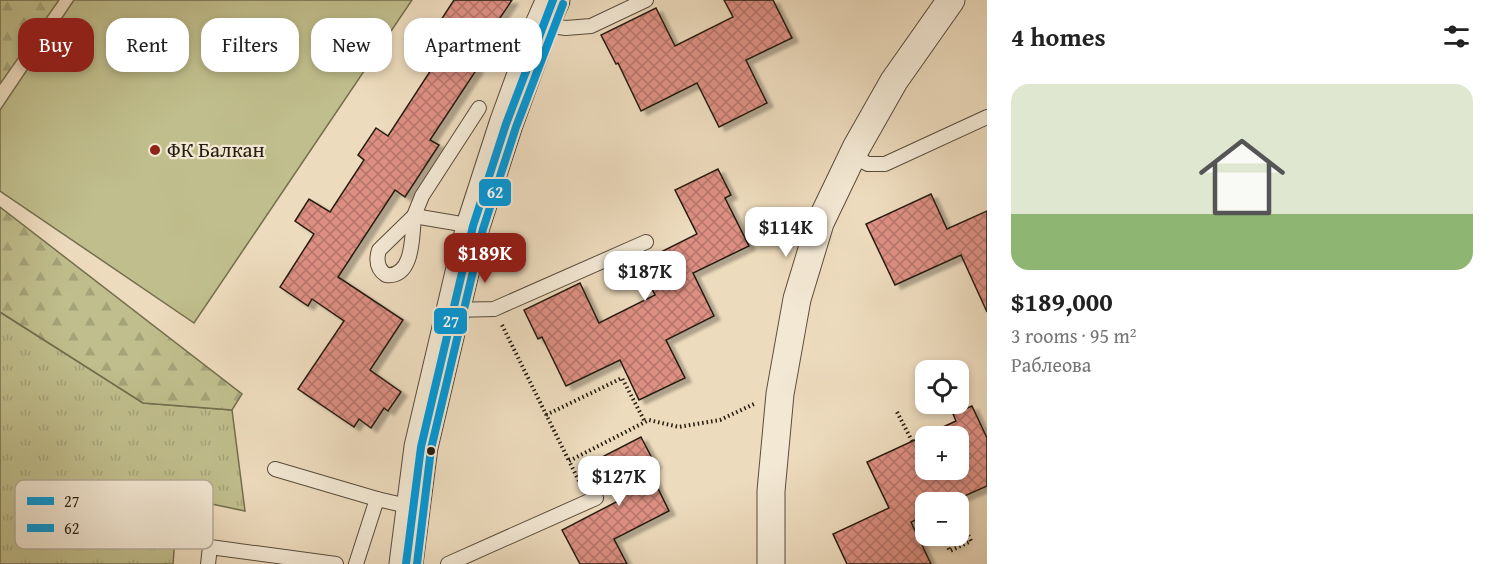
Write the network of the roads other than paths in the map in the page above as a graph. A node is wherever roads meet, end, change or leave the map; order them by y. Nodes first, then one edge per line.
1 (646, 0) edge
2 (951, 0) edge
3 (548, 13) edge
4 (479, 108) dead end
5 (987, 117) edge
6 (852, 156) junction
7 (473, 226) junction
8 (646, 242) dead end
9 (452, 310) junction
10 (275, 469) dead end
11 (377, 499) junction
12 (592, 500) road end
13 (412, 507) junction
14 (213, 547) edge
15 (210, 549) edge
16 (208, 564) edge
17 (336, 564) edge
18 (356, 564) edge
19 (406, 564) edge
20 (448, 564) edge
21 (771, 564) edge

1 - 3 lane
2 - 6 street
3 - 7 street
4 - 7 lane
5 - 6 lane
6 - 21 street
7 - 9 street
8 - 9 lane
9 - 13 street
10 - 11 lane
11 - 13 lane
11 - 18 lane
12 - 20 lane
13 - 19 street
14 - 17 lane
15 - 16 lane

